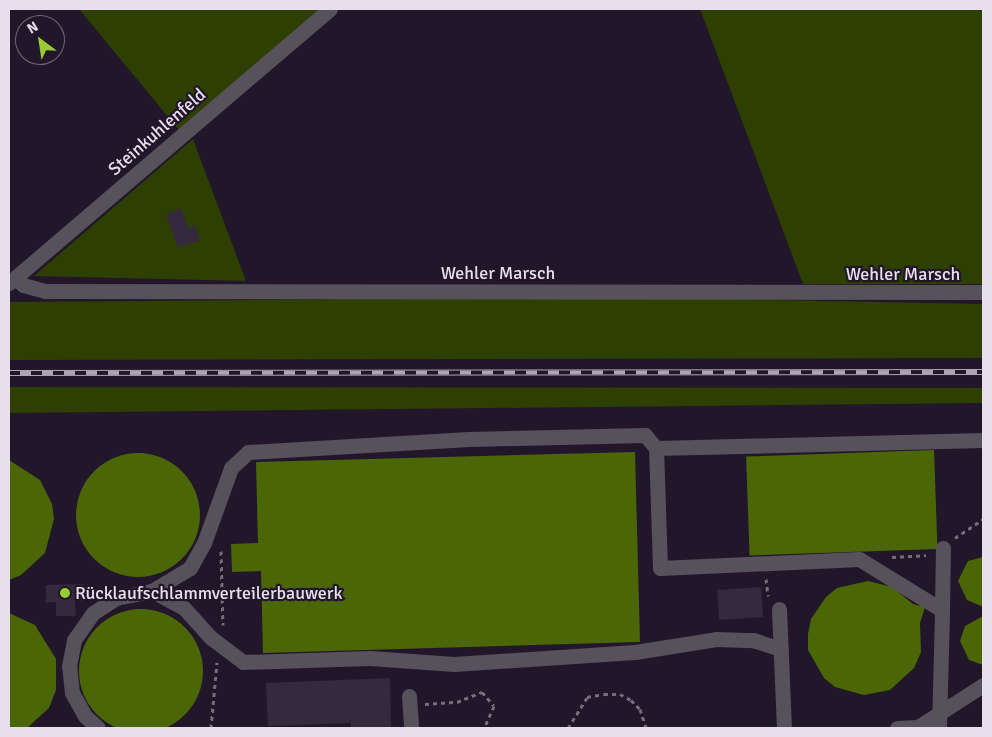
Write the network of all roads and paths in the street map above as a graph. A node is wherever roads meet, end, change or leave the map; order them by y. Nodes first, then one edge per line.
1 (330, 9) edge
2 (12, 281) edge
3 (983, 292) edge
4 (983, 440) edge
5 (656, 448) junction
6 (983, 519) edge
7 (943, 551) junction
8 (859, 559) junction
9 (764, 564) junction
10 (152, 591) junction
11 (779, 609) joint
12 (942, 610) junction
13 (780, 649) junction
14 (983, 685) edge
15 (410, 700) joint
16 (939, 722) edge
17 (98, 728) edge
18 (411, 728) edge
19 (484, 728) edge
20 (568, 728) edge
21 (646, 728) edge
22 (784, 728) edge
23 (897, 728) edge

1 - 2 street, Steinkuhlenfeld
2 - 3 street, Wehler Marsch
4 - 5 street
5 - 9 street
5 - 10 street
6 - 7 path
7 - 8 path
7 - 12 street
8 - 9 street
8 - 12 street
9 - 11 path
10 - 13 street
10 - 17 street
11 - 13 street
12 - 16 street
13 - 22 street
14 - 16 street
15 - 18 street
15 - 19 path
16 - 23 street
20 - 21 path

